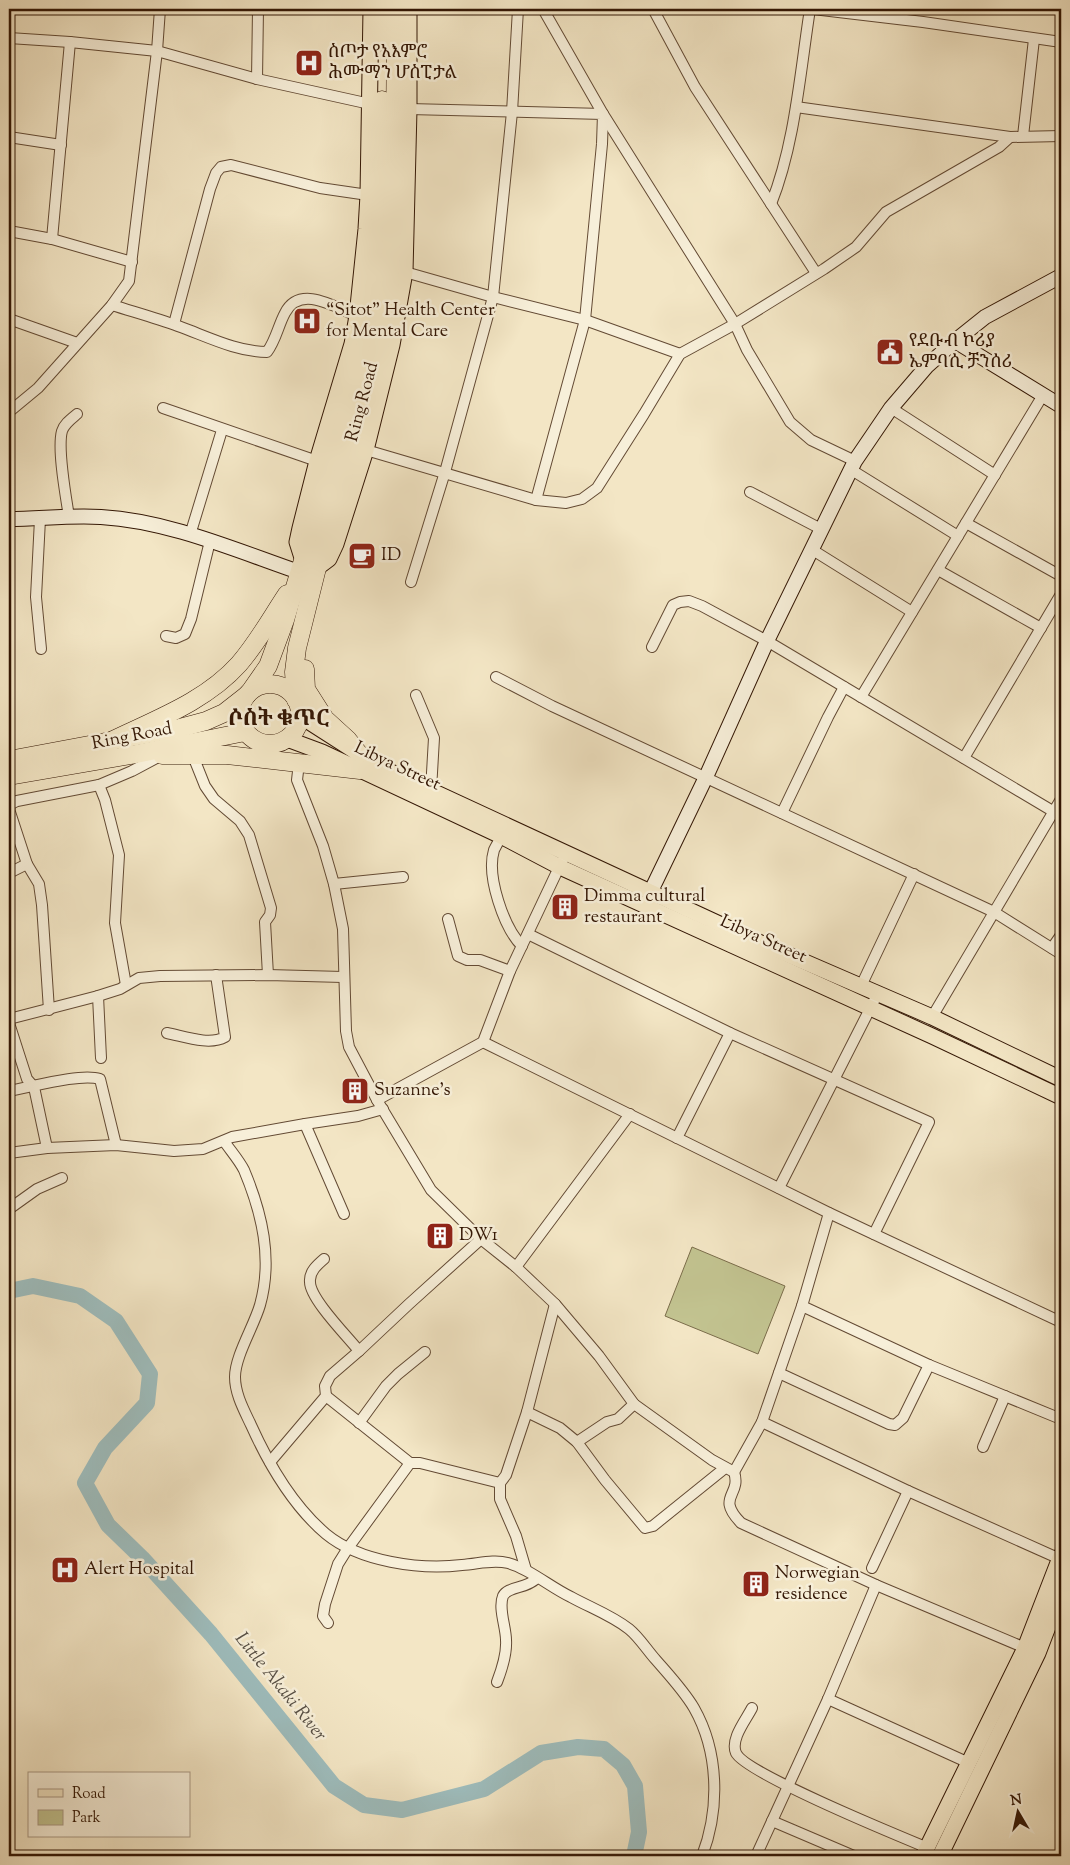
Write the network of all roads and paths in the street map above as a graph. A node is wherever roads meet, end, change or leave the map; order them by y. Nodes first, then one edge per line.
1 (160, 9) edge
2 (258, 9) edge
3 (370, 9) edge
4 (383, 9) edge
5 (396, 9) edge
6 (409, 9) edge
7 (518, 9) edge
8 (543, 9) edge
9 (653, 9) edge
10 (810, 9) edge
11 (813, 9) edge
12 (9, 38) edge
13 (1034, 39) junction
14 (70, 42) junction
15 (1061, 42) edge
16 (158, 52) junction
17 (258, 79) junction
18 (370, 104) junction
19 (796, 107) junction
20 (409, 109) junction
21 (512, 112) junction
22 (603, 114) junction
23 (1023, 136) junction
24 (1061, 136) edge
25 (9, 137) edge
26 (1010, 137) junction
27 (61, 146) junction
28 (368, 195) junction
29 (771, 204) junction
30 (9, 231) edge
31 (52, 240) junction
32 (132, 262) junction
33 (405, 272) junction
34 (816, 274) junction
35 (1061, 276) edge
36 (493, 297) junction
37 (112, 304) junction
38 (357, 316) junction
39 (9, 319) edge
40 (585, 320) junction
41 (174, 324) junction
42 (736, 324) junction
43 (955, 341) junction
44 (77, 343) junction
45 (680, 354) junction
46 (1043, 395) junction
47 (1061, 406) edge
48 (163, 408) dead end
49 (891, 408) junction
50 (9, 412) edge
51 (77, 414) dead end
52 (222, 430) junction
53 (366, 450) junction
54 (317, 461) junction
55 (853, 465) junction
56 (445, 472) junction
57 (995, 474) junction
58 (750, 492) dead end
59 (536, 500) junction
60 (69, 517) junction
61 (9, 519) edge
62 (40, 519) junction
63 (966, 523) junction
64 (821, 529) junction
65 (190, 535) junction
66 (958, 536) junction
67 (210, 541) junction
68 (811, 549) junction
69 (304, 570) junction
70 (938, 570) junction
71 (1061, 576) edge
72 (411, 582) dead end
73 (1061, 594) edge
74 (912, 612) junction
75 (305, 617) junction
76 (1041, 628) junction
77 (166, 636) dead end
78 (767, 641) junction
79 (652, 647) dead end
80 (41, 649) dead end
81 (496, 677) dead end
82 (844, 687) junction
83 (250, 692) junction
84 (416, 696) dead end
85 (861, 697) junction
86 (298, 708) junction
87 (245, 732) junction
88 (287, 739) junction
89 (109, 742) junction
90 (131, 754) junction
91 (162, 755) junction
92 (193, 756) junction
93 (964, 758) junction
94 (9, 760) edge
95 (360, 762) junction
96 (299, 763) junction
97 (9, 776) edge
98 (706, 778) junction
99 (99, 785) junction
100 (431, 790) junction
101 (1061, 799) edge
102 (9, 809) edge
103 (782, 813) junction
104 (1058, 814) edge
105 (502, 836) junction
106 (563, 860) junction
107 (26, 864) junction
108 (9, 873) edge
109 (914, 874) junction
110 (403, 877) dead end
111 (334, 884) junction
112 (651, 892) junction
113 (994, 912) junction
114 (448, 919) dead end
115 (528, 934) junction
116 (1061, 935) edge
117 (522, 946) junction
118 (1052, 948) junction
119 (1061, 954) edge
120 (510, 971) junction
121 (216, 975) junction
122 (268, 975) junction
123 (344, 977) junction
124 (126, 986) junction
125 (861, 986) junction
126 (878, 994) junction
127 (98, 996) junction
128 (870, 1009) junction
129 (49, 1010) junction
130 (932, 1017) junction
131 (9, 1021) edge
132 (167, 1033) dead end
133 (730, 1033) junction
134 (483, 1042) junction
135 (101, 1058) dead end
136 (1061, 1079) edge
137 (833, 1080) junction
138 (34, 1087) junction
139 (9, 1091) edge
140 (1061, 1097) edge
141 (377, 1100) junction
142 (383, 1109) junction
143 (630, 1114) junction
144 (305, 1124) junction
145 (678, 1138) junction
146 (224, 1141) junction
147 (116, 1145) junction
148 (47, 1148) junction
149 (9, 1153) edge
150 (62, 1178) dead end
151 (779, 1188) junction
152 (9, 1209) edge
153 (829, 1213) junction
154 (344, 1214) dead end
155 (874, 1234) junction
156 (481, 1240) junction
157 (324, 1260) dead end
158 (516, 1268) junction
159 (555, 1304) junction
160 (802, 1306) junction
161 (1061, 1322) edge
162 (360, 1351) junction
163 (425, 1352) dead end
164 (929, 1365) junction
165 (779, 1373) junction
166 (326, 1396) junction
167 (1005, 1396) junction
168 (634, 1404) junction
169 (527, 1412) junction
170 (1061, 1419) edge
171 (762, 1422) junction
172 (359, 1423) junction
173 (577, 1442) junction
174 (983, 1447) dead end
175 (270, 1462) junction
176 (410, 1463) junction
177 (729, 1470) junction
178 (500, 1483) junction
179 (908, 1491) junction
180 (348, 1548) junction
181 (1060, 1557) edge
182 (872, 1568) dead end
183 (526, 1570) junction
184 (537, 1578) junction
185 (876, 1585) junction
186 (1061, 1593) edge
187 (328, 1623) dead end
188 (1032, 1651) junction
189 (497, 1682) dead end
190 (828, 1699) junction
191 (752, 1708) dead end
192 (969, 1763) junction
193 (787, 1786) junction
194 (772, 1821) junction
195 (930, 1854) edge
196 (702, 1856) edge
197 (756, 1856) edge
198 (854, 1856) edge

1 - 16 street
2 - 17 street
3 - 18 main road
4 - 69 highway, Ring Road
5 - 69 highway, Ring Road
6 - 20 main road
7 - 21 street
8 - 22 street
9 - 29 street
10 - 19 street
11 - 13 street
12 - 14 street
13 - 15 street
13 - 23 street
14 - 16 street
14 - 27 street
16 - 17 street
16 - 32 street
17 - 18 street
18 - 28 main road
19 - 26 street
19 - 29 street
20 - 21 street
20 - 33 main road
21 - 22 street
21 - 36 street
22 - 40 street
22 - 42 street
23 - 24 street
23 - 26 street
25 - 27 street
26 - 34 street
27 - 31 street
28 - 38 main road
28 - 41 street
29 - 34 street
30 - 31 street
31 - 32 street
32 - 37 street
33 - 36 street
33 - 53 main road
34 - 42 street
35 - 43 street
36 - 40 street
36 - 56 street
37 - 41 street
37 - 44 street
38 - 41 street
38 - 54 main road
39 - 44 street
40 - 45 street
40 - 59 street
42 - 45 street
42 - 55 street
43 - 46 street
43 - 49 street
44 - 50 street
45 - 59 street
46 - 47 street
46 - 57 street
48 - 52 street
49 - 55 street
49 - 57 street
51 - 60 street
52 - 54 street
52 - 65 street
53 - 56 street
53 - 69 main road
54 - 69 main road
55 - 64 street
55 - 66 street
56 - 59 street
56 - 72 street
57 - 63 street
58 - 64 street
60 - 62 street
60 - 65 street
61 - 62 street
62 - 80 street
63 - 66 street
63 - 71 street
64 - 68 street
65 - 67 street
66 - 70 street
67 - 69 street
67 - 77 street
68 - 74 street
68 - 78 street
69 - 75 highway, Ring Road
69 - 83 highway, Ring Road
69 - 89 highway
70 - 74 street
70 - 76 street
73 - 76 street
74 - 85 street
75 - 86 highway, Ring Road
75 - 95 highway
76 - 93 street
78 - 79 street
78 - 82 street
78 - 98 street
81 - 98 street
82 - 85 street
82 - 103 street
83 - 86 highway
83 - 87 highway
83 - 89 highway, Ring Road
84 - 100 street
85 - 93 street
86 - 88 highway
86 - 95 main road, Libya Street
87 - 88 highway
87 - 90 highway, Ring Road
88 - 95 main road, Libya Street
89 - 94 highway, Ring Road
90 - 91 highway
90 - 97 highway, Ring Road
91 - 92 highway
91 - 99 street
92 - 96 highway
92 - 122 street
93 - 104 street
95 - 96 highway
95 - 100 main road, Libya Street
95 - 105 main road, Libya Street
96 - 111 street
98 - 103 street
98 - 112 street
99 - 102 street
99 - 124 street
100 - 106 main road, Libya Street
101 - 104 street
102 - 107 street
103 - 109 street
104 - 113 street
105 - 106 main road, Libya Street
105 - 117 street
106 - 112 main road, Libya Street
106 - 115 street
106 - 128 main road, Libya Street
107 - 108 street
107 - 129 street
109 - 113 street
109 - 125 street
110 - 111 street
111 - 123 street
112 - 125 main road, Libya Street
113 - 118 street
113 - 130 street
114 - 120 street
115 - 117 street
115 - 133 street
116 - 118 street
117 - 120 street
118 - 119 street
120 - 134 street
121 - 122 street
121 - 124 street
121 - 132 street
122 - 123 street
123 - 141 street
124 - 127 street
125 - 126 main road, Libya Street
126 - 128 street
126 - 130 main road, Libya Street
127 - 129 street
127 - 135 street
128 - 137 street
128 - 140 main road, Libya Street
129 - 131 street
130 - 136 main road, Libya Street
131 - 138 street
133 - 137 street
133 - 145 street
134 - 141 street
134 - 143 street
137 - 151 street
137 - 155 street
138 - 139 street
138 - 147 street
138 - 148 street
141 - 142 street
142 - 144 street
142 - 156 street
143 - 145 street
143 - 158 street
144 - 146 street
144 - 154 street
145 - 151 street
146 - 147 street
146 - 175 street
147 - 148 street
148 - 149 street
150 - 152 street
151 - 153 street
153 - 155 street
153 - 160 street
155 - 161 street
156 - 158 street
156 - 162 street
157 - 162 street
158 - 159 street
159 - 168 street
159 - 169 street
160 - 164 street
160 - 165 street
162 - 166 street
163 - 172 street
164 - 165 street
164 - 167 street
165 - 171 street
166 - 172 street
166 - 175 street
167 - 170 street
167 - 174 street
168 - 173 street
168 - 177 street
169 - 173 street
169 - 178 street
171 - 177 street
171 - 179 street
172 - 176 street
173 - 177 street
175 - 180 street
176 - 178 street
176 - 180 street
177 - 185 street
178 - 183 street
179 - 181 street
179 - 182 street
180 - 183 street
180 - 187 street
181 - 188 main road
183 - 184 street
184 - 189 street
184 - 196 street
185 - 188 street
185 - 190 street
186 - 188 main road
188 - 192 main road
188 - 195 main road
190 - 192 street
190 - 193 street
191 - 193 street
192 - 195 main road
193 - 194 street
193 - 195 street
194 - 197 street
194 - 198 street

